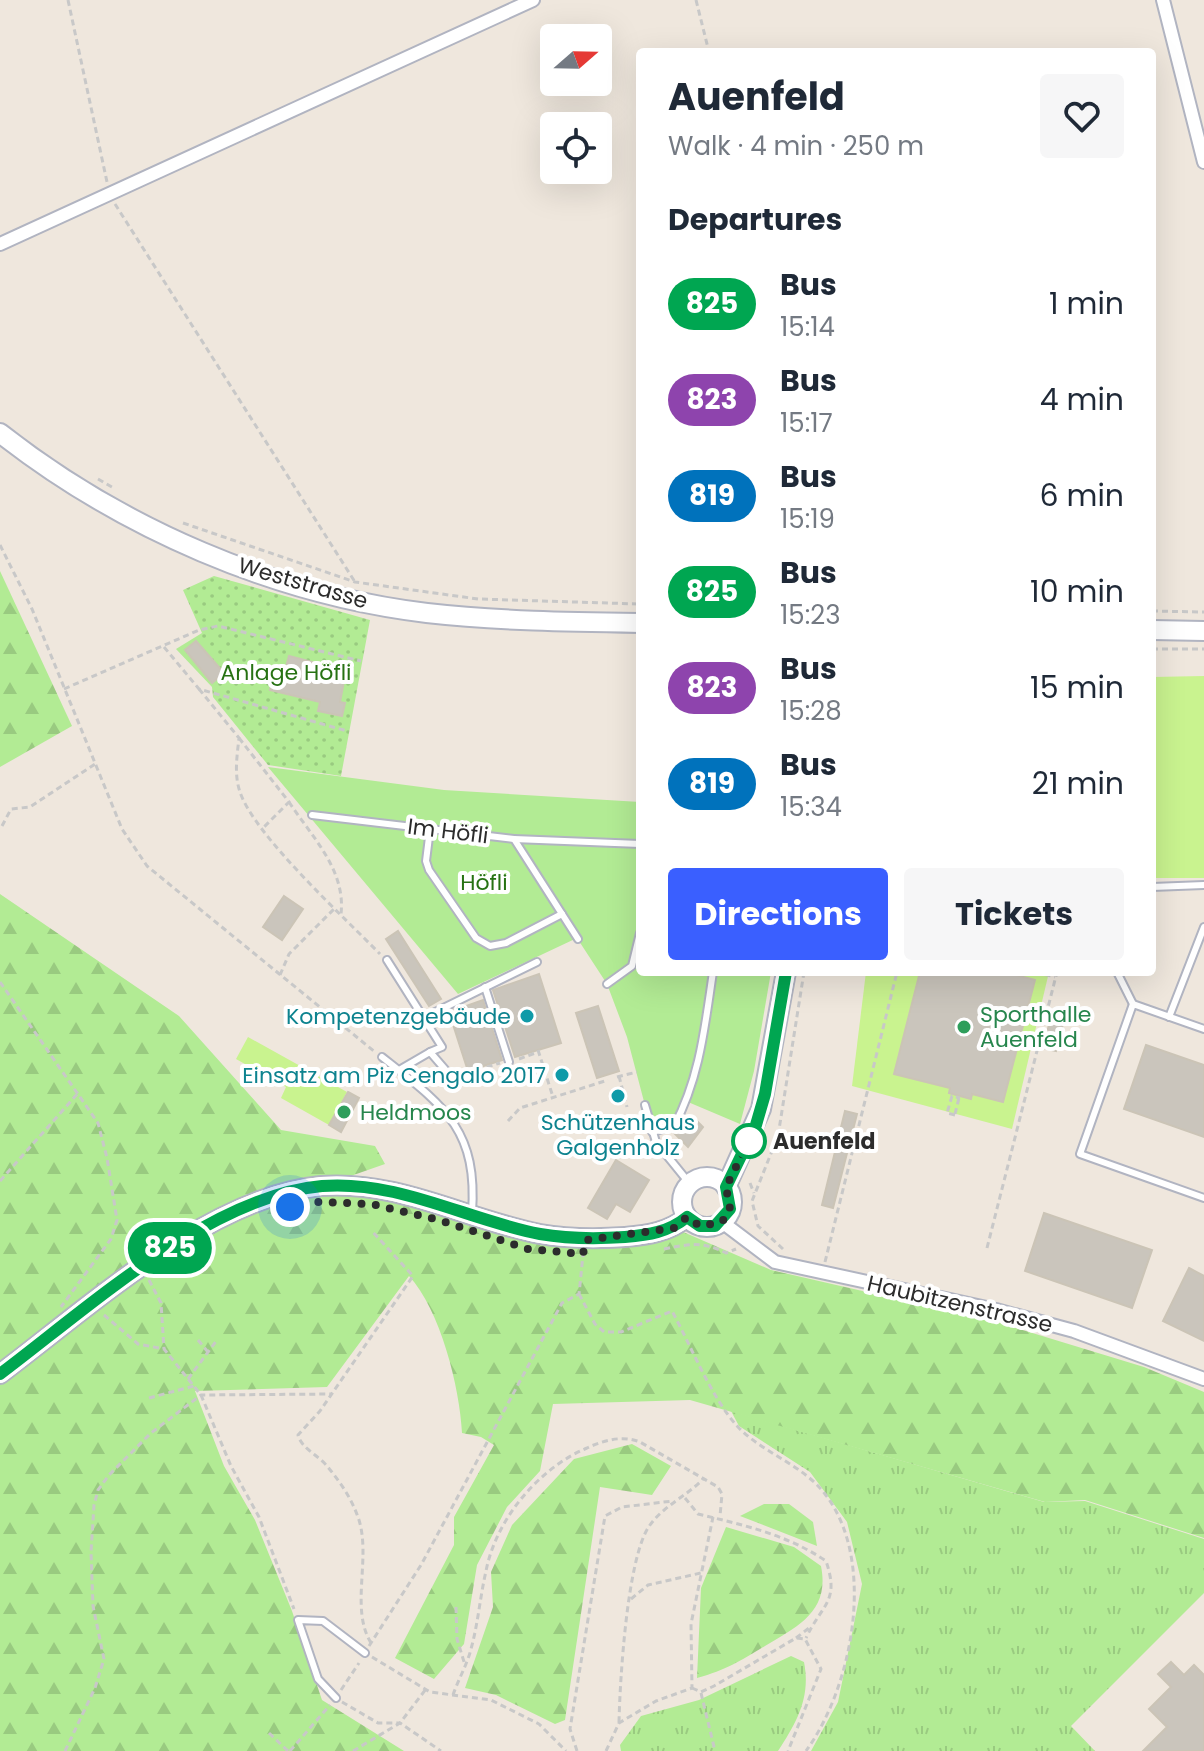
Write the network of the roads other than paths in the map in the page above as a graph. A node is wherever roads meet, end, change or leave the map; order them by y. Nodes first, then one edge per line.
1 (533, 0) edge
2 (1163, 0) edge
3 (1204, 162) edge
4 (0, 244) edge
5 (0, 433) edge
6 (636, 623) edge
7 (1156, 630) edge
8 (1204, 631) edge
9 (312, 815) dead end
10 (430, 829) junction
11 (514, 839) junction
12 (636, 844) edge
13 (1204, 885) edge
14 (1156, 887) edge
15 (562, 914) junction
16 (1204, 927) edge
17 (578, 939) dead end
18 (636, 950) edge
19 (387, 960) road end
20 (537, 962) dead end
21 (712, 976) edge
22 (785, 976) edge
23 (1119, 976) edge
24 (607, 984) dead end
25 (485, 987) junction
26 (1133, 1004) junction
27 (1169, 1017) junction
28 (423, 1018) junction
29 (1204, 1029) edge
30 (430, 1052) junction
31 (382, 1057) road end
32 (509, 1062) road end
33 (399, 1070) junction
34 (452, 1076) road end
35 (645, 1105) dead end
36 (652, 1132) junction
37 (690, 1184) junction
38 (726, 1187) junction
39 (1204, 1198) edge
40 (472, 1213) junction
41 (687, 1217) junction
42 (722, 1222) junction
43 (0, 1374) edge
44 (1204, 1379) edge
45 (365, 1653) road end
46 (336, 1698) road end

1 - 4 street
2 - 3 street
5 - 6 street, Weststrasse
7 - 8 street
9 - 10 lane, Im Höfli
10 - 11 lane, Im Höfli
10 - 15 lane
11 - 12 lane
11 - 15 lane, Im Höfli
13 - 14 lane
15 - 17 lane, Im Höfli
16 - 27 lane
18 - 24 lane
19 - 28 lane
20 - 25 lane
21 - 36 lane
22 - 38 street
23 - 26 lane
25 - 28 lane
25 - 32 lane
26 - 27 lane
26 - 39 lane
27 - 29 lane
28 - 30 lane
30 - 33 lane
30 - 34 lane
31 - 33 lane
33 - 40 lane
35 - 36 lane
36 - 37 lane
37 - 38 street
37 - 41 street
38 - 42 street
40 - 41 street
40 - 43 street
41 - 42 street
42 - 44 street, Haubitzenstrasse
45 - 46 lane

